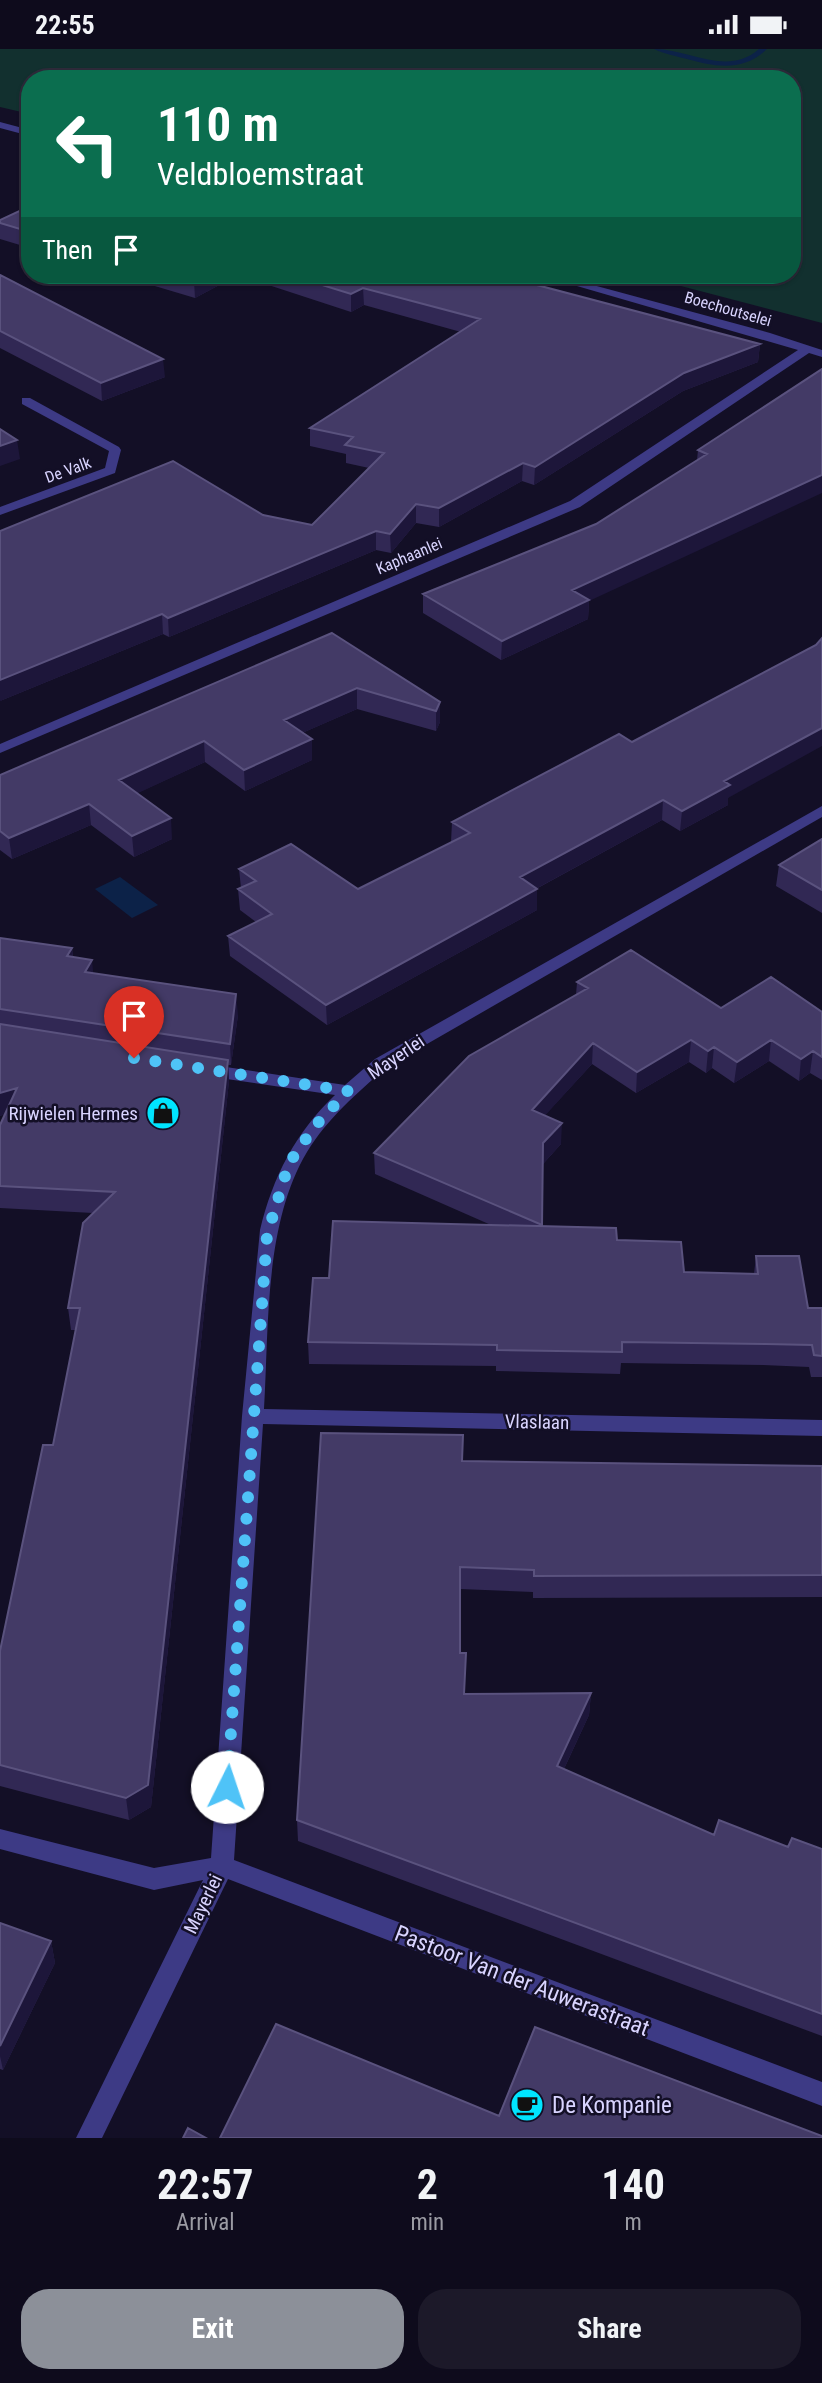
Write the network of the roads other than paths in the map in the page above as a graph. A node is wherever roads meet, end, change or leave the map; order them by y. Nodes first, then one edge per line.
1 (0, 125) edge
2 (21, 131) edge
3 (577, 284) edge
4 (806, 350) junction
5 (822, 354) edge
6 (26, 401) dead end
7 (0, 512) edge
8 (0, 749) edge
9 (822, 811) edge
10 (187, 1067) edge
11 (348, 1091) junction
12 (252, 1416) junction
13 (822, 1428) edge
14 (0, 1839) edge
15 (222, 1866) junction
16 (822, 2095) edge
17 (89, 2138) edge

1 - 2 street
3 - 4 street, Boechoutselei
4 - 5 street, Boechoutselei
4 - 8 street, Kaphaanlei
6 - 7 street, De Valk
9 - 11 street, Mayerlei
10 - 11 street
11 - 12 street, Mayerlei
12 - 13 street, Vlaslaan
12 - 15 street, Mayerlei
14 - 15 street
15 - 16 street, Pastoor Van der Auwerastraat
15 - 17 street, Mayerlei

